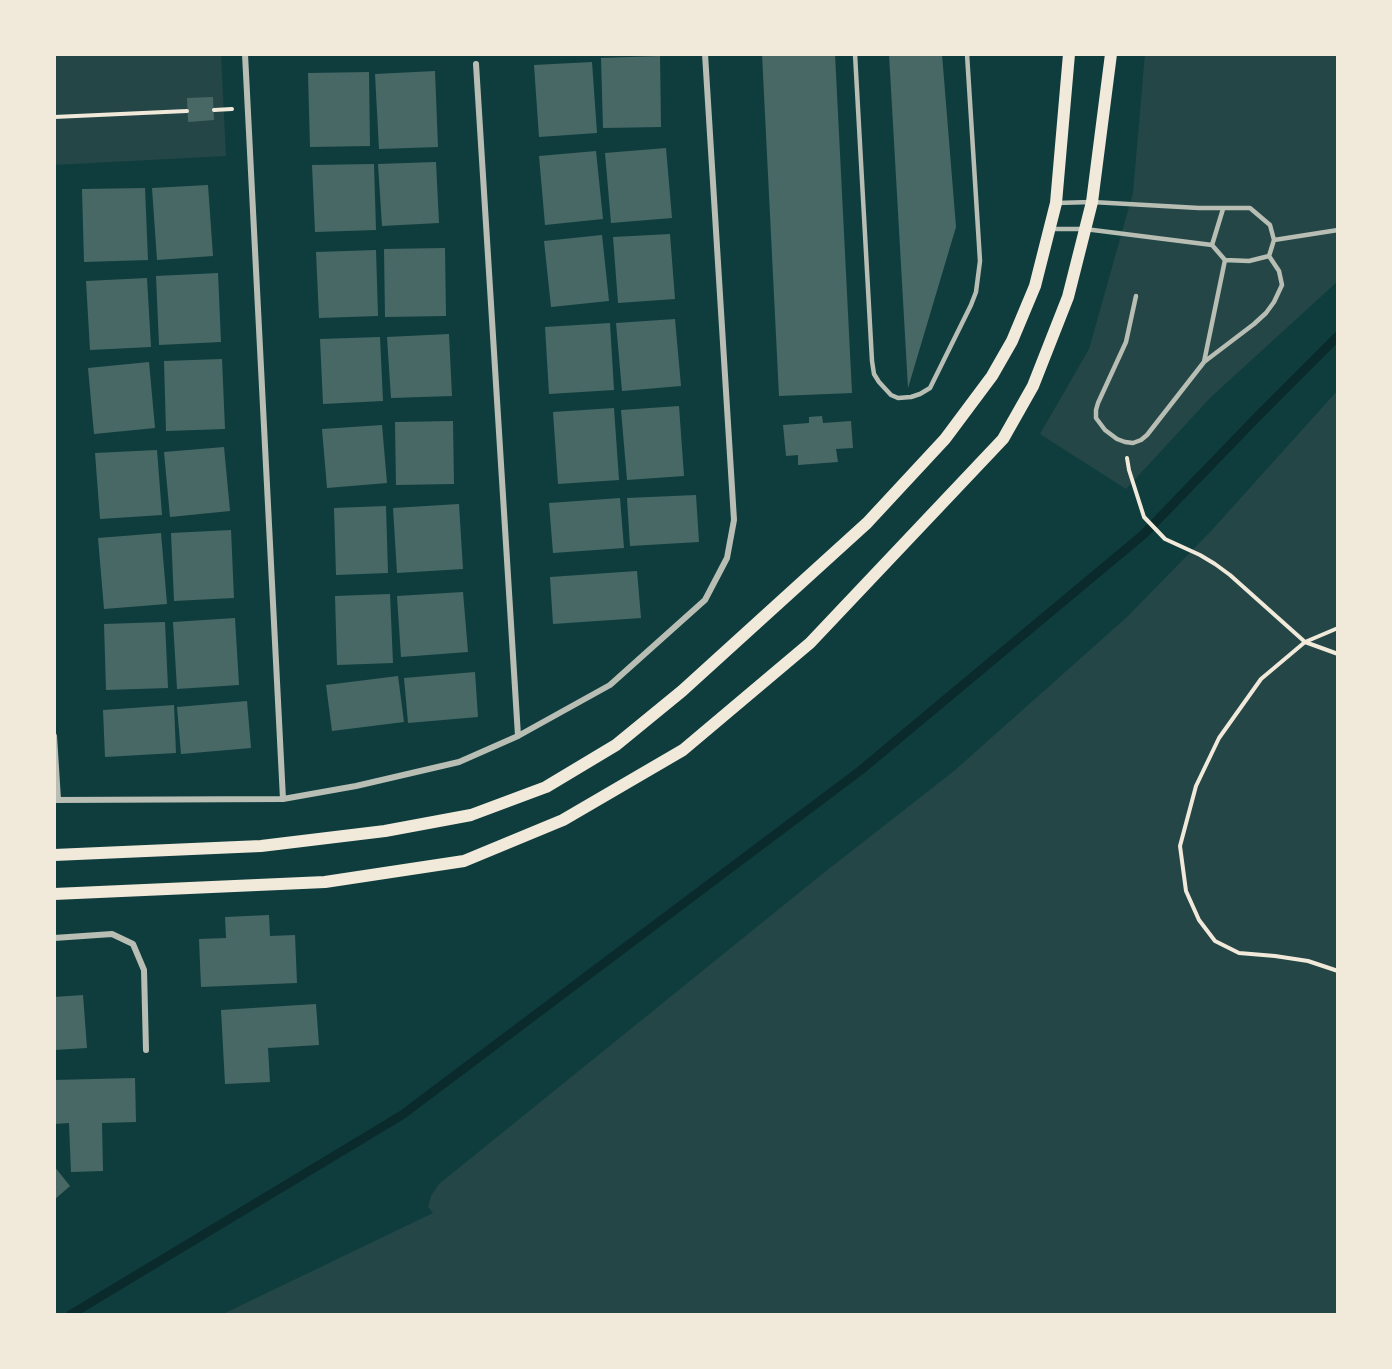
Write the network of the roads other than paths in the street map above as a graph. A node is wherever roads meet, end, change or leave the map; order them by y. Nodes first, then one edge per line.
1 (245, 54) edge
2 (705, 54) edge
3 (855, 54) edge
4 (968, 54) edge
5 (1070, 54) edge
6 (1111, 54) edge
7 (476, 64) dead end
8 (1092, 202) junction
9 (1056, 203) junction
10 (1223, 209) junction
11 (1049, 229) junction
12 (1085, 229) junction
13 (1338, 231) edge
14 (1274, 240) junction
15 (1212, 245) junction
16 (1269, 256) junction
17 (1225, 260) junction
18 (1136, 296) dead end
19 (1204, 362) junction
20 (54, 736) edge
21 (518, 736) junction
22 (283, 799) junction
23 (56, 800) edge
24 (54, 855) edge
25 (54, 894) edge
26 (54, 938) edge
27 (146, 1050) dead end

1 - 22 street
2 - 21 street
3 - 4 lane
5 - 9 main road
6 - 8 main road
7 - 21 street
8 - 9 lane
8 - 10 lane
8 - 12 main road
9 - 11 main road
10 - 14 lane
10 - 15 lane
11 - 12 lane
11 - 24 main road
12 - 15 lane
12 - 25 main road
13 - 14 lane
14 - 16 lane
15 - 17 lane
16 - 17 lane
16 - 19 lane
17 - 19 lane
18 - 19 lane
20 - 23 street
21 - 22 street
22 - 23 street
26 - 27 street

